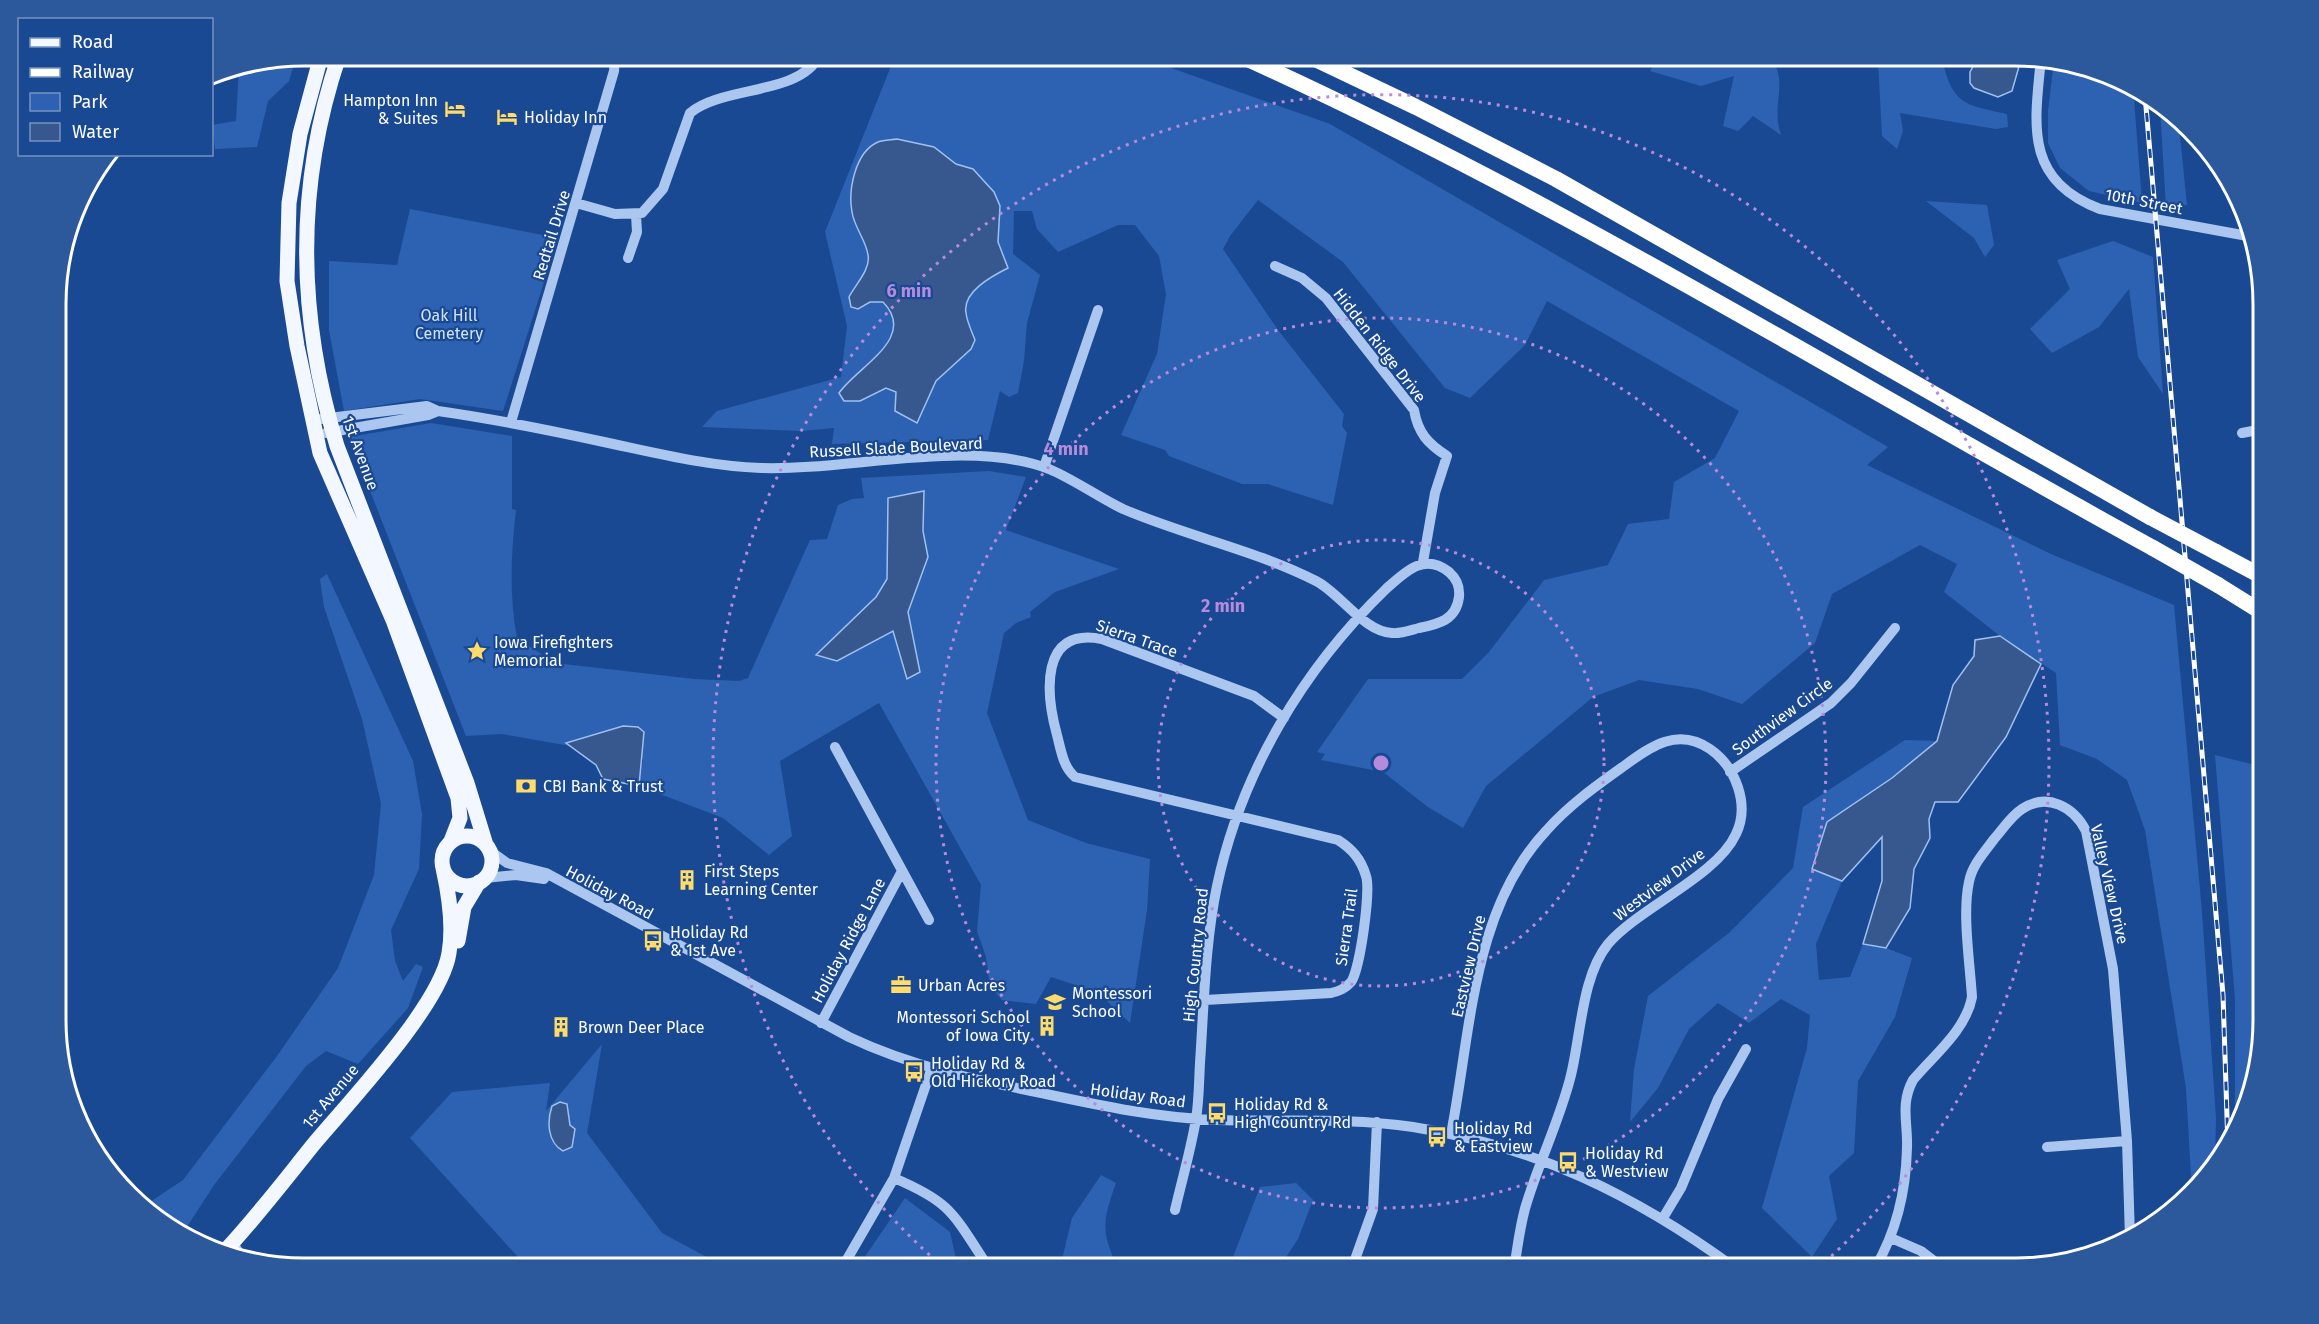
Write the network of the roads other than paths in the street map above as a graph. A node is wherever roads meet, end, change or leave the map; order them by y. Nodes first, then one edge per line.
1 (319, 66) edge
2 (336, 66) edge
3 (614, 66) edge
4 (812, 66) edge
5 (1262, 66) edge
6 (1331, 66) edge
7 (2040, 68) edge
8 (576, 203) junction
9 (636, 215) junction
10 (2242, 235) edge
11 (628, 258) dead end
12 (1275, 266) dead end
13 (1098, 310) dead end
14 (511, 422) junction
15 (323, 426) junction
16 (2253, 431) edge
17 (2242, 433) dead end
18 (1044, 467) junction
19 (1424, 562) junction
20 (2253, 572) edge
21 (2253, 606) edge
22 (1359, 615) junction
23 (1895, 628) dead end
24 (1284, 718) junction
25 (835, 747) dead end
26 (1730, 772) junction
27 (1237, 816) junction
28 (451, 841) junction
29 (488, 848) junction
30 (443, 868) junction
31 (902, 871) junction
32 (552, 878) junction
33 (482, 880) junction
34 (929, 920) dead end
35 (449, 953) junction
36 (1205, 1000) junction
37 (821, 1023) junction
38 (1746, 1049) dead end
39 (931, 1070) junction
40 (1196, 1119) junction
41 (1377, 1122) junction
42 (1451, 1134) junction
43 (2127, 1141) junction
44 (2048, 1147) dead end
45 (1542, 1160) junction
46 (894, 1178) junction
47 (1175, 1210) dead end
48 (1664, 1218) junction
49 (2130, 1228) edge
50 (1891, 1238) junction
51 (230, 1246) edge
52 (848, 1258) edge
53 (982, 1258) edge
54 (1356, 1258) edge
55 (1516, 1258) edge
56 (1721, 1258) edge
57 (1880, 1258) edge
58 (1930, 1258) edge

1 - 15 main road, 1st Avenue
2 - 15 main road, 1st Avenue
3 - 8 street, Redtail Drive
4 - 9 street
5 - 21 highway, bridge
6 - 20 highway, bridge
7 - 10 street, 10th Street
8 - 9 street
8 - 14 street, Redtail Drive
9 - 11 street
12 - 19 street, Hidden Ridge Drive
13 - 18 street
14 - 15 street, Russell Slade Boulevard
14 - 18 street, Russell Slade Boulevard
15 - 28 main road, 1st Avenue
15 - 29 main road, 1st Avenue
16 - 17 street
18 - 22 street, Russell Slade Boulevard
19 - 22 street, High Country Road
19 - 22 street, Russell Slade Boulevard
22 - 24 street, High Country Road
23 - 26 street, Southview Circle
24 - 27 street, High Country Road
24 - 27 street, Sierra Trace
25 - 31 street, Holiday Ridge Lane
26 - 42 street, Eastview Drive
26 - 45 street, Westview Drive
27 - 36 street, High Country Road
27 - 36 street, Sierra Trail
28 - 29 main road
28 - 30 main road
29 - 32 street, Holiday Road
29 - 33 main road
30 - 33 main road
30 - 35 main road, 1st Avenue
31 - 34 street, Holiday Ridge Lane
31 - 37 street, Holiday Ridge Lane
32 - 33 street, Holiday Road
32 - 37 street, Holiday Road
33 - 35 main road, 1st Avenue
35 - 51 main road, 1st Avenue
36 - 40 street, High Country Road
37 - 39 street, Holiday Road
38 - 48 street
39 - 40 street, Holiday Road
39 - 46 street
40 - 41 street, Holiday Road
40 - 47 street, High Country Road
41 - 42 street, Holiday Road
41 - 54 street
42 - 45 street, Holiday Road
43 - 44 street
43 - 49 street, Valley View Drive
43 - 50 street, Valley View Drive
45 - 48 street, Holiday Road
45 - 55 street, Westview Drive
46 - 52 street
46 - 53 street
48 - 56 street, Holiday Road
50 - 57 street, Valley View Drive
50 - 58 street

